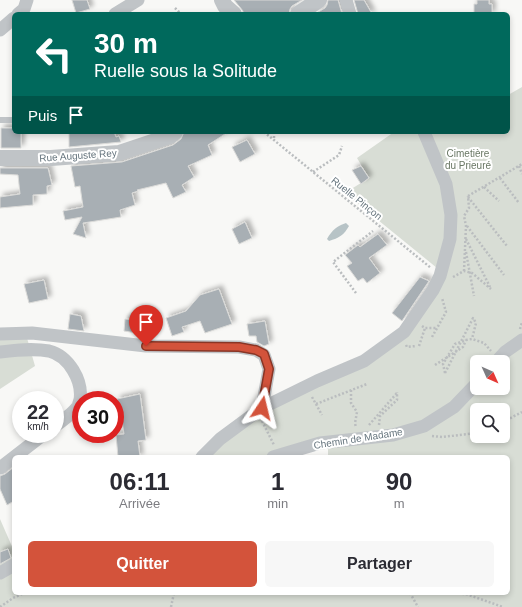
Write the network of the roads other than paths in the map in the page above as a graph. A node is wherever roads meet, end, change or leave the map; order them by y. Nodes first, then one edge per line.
1 (138, 0) edge
2 (222, 0) edge
3 (320, 0) edge
4 (346, 0) edge
5 (118, 12) edge
6 (232, 12) edge
7 (301, 12) edge
8 (349, 12) edge
9 (12, 20) edge
10 (0, 30) edge
11 (0, 120) edge
12 (12, 120) edge
13 (172, 134) edge
14 (425, 134) edge
15 (0, 158) edge
16 (0, 334) edge
17 (522, 340) edge
18 (0, 352) edge
19 (500, 355) edge
20 (470, 391) edge
21 (259, 410) junction
22 (64, 418) edge
23 (32, 443) edge
24 (17, 455) edge
25 (204, 455) edge
26 (279, 455) edge
27 (12, 459) edge
28 (0, 468) edge
29 (12, 566) edge
30 (0, 574) edge

1 - 5 street
2 - 6 street
3 - 7 street
4 - 8 street
9 - 10 street
11 - 12 lane
13 - 15 street, Rue Auguste Rey
14 - 21 street
16 - 21 street
17 - 19 street
18 - 22 street
20 - 26 street, Chemin de Madame
21 - 25 street
23 - 24 street
27 - 28 street
29 - 30 street

